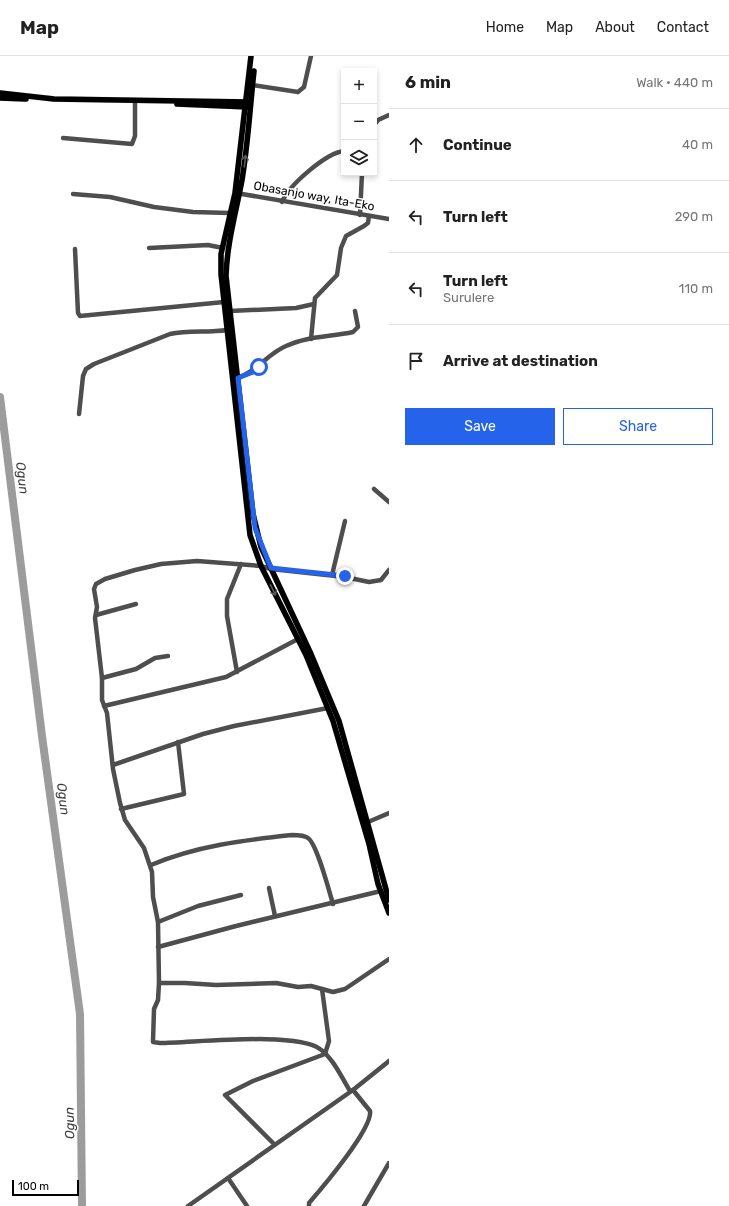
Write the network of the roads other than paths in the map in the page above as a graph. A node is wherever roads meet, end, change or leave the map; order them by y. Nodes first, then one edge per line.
1 (251, 56) edge
2 (255, 56) edge
3 (311, 56) edge
4 (252, 85) junction
5 (0, 93) edge
6 (0, 98) edge
7 (135, 102) junction
8 (248, 104) junction
9 (389, 115) edge
10 (377, 121) edge
11 (63, 138) dead end
12 (341, 152) edge
13 (362, 176) edge
14 (237, 193) junction
15 (73, 194) dead end
16 (282, 202) junction
17 (230, 213) junction
18 (360, 214) junction
19 (369, 216) junction
20 (389, 219) edge
21 (150, 248) dead end
22 (223, 248) junction
23 (74, 249) dead end
24 (224, 302) junction
25 (314, 304) junction
26 (230, 311) junction
27 (355, 311) dead end
28 (227, 330) junction
29 (311, 339) junction
30 (238, 378) junction
31 (79, 414) dead end
32 (374, 489) dead end
33 (388, 500) edge
34 (345, 522) dead end
35 (241, 564) junction
36 (261, 566) junction
37 (271, 568) junction
38 (389, 570) edge
39 (332, 575) junction
40 (136, 604) dead end
41 (96, 615) junction
42 (298, 639) junction
43 (168, 656) dead end
44 (237, 672) junction
45 (102, 678) junction
46 (104, 706) junction
47 (328, 708) junction
48 (178, 742) junction
49 (113, 765) junction
50 (121, 810) junction
51 (388, 816) edge
52 (368, 822) junction
53 (151, 865) junction
54 (269, 888) dead end
55 (381, 892) junction
56 (241, 895) dead end
57 (389, 900) edge
58 (333, 904) junction
59 (389, 912) edge
60 (275, 916) junction
61 (158, 922) junction
62 (158, 947) junction
63 (389, 959) edge
64 (159, 983) junction
65 (322, 989) junction
66 (325, 1054) junction
67 (389, 1061) edge
68 (352, 1090) junction
69 (274, 1144) junction
70 (389, 1163) edge
71 (228, 1178) junction
72 (188, 1206) edge
73 (247, 1206) edge
74 (309, 1206) edge
75 (364, 1206) edge

1 - 8 main road
2 - 4 main road
3 - 4 street
4 - 8 main road
5 - 8 main road
6 - 7 main road
7 - 8 main road
7 - 11 street
8 - 14 main road
9 - 10 street
12 - 16 street
13 - 18 street
14 - 16 street, Obasanjo way, Ita-Eko
14 - 17 main road
14 - 26 main road
15 - 17 street
16 - 18 street, Obasanjo way, Ita-Eko
17 - 22 main road
18 - 19 street, Obasanjo way, Ita-Eko
19 - 20 street, Obasanjo way, Ita-Eko
19 - 25 street
21 - 22 street
22 - 24 main road
23 - 24 street
24 - 28 main road
25 - 26 street
25 - 29 street
26 - 30 main road
27 - 29 street
28 - 31 street
28 - 36 main road
29 - 30 street
30 - 37 main road
32 - 33 street
34 - 39 street
35 - 36 street
35 - 41 street
35 - 44 street
36 - 37 street
36 -> 42 main road
37 - 39 street
37 - 52 main road
38 - 39 street
40 - 41 street
41 - 45 street
42 - 44 street
42 - 47 main road
43 - 45 street
44 - 46 street
45 - 46 street
46 - 49 street
47 - 48 street
47 - 55 main road
48 - 49 street
48 - 50 street
49 - 50 street
50 - 53 street
51 - 52 street
52 - 57 main road
53 - 58 street
53 - 61 street
54 - 60 street
55 - 58 street
55 - 59 main road
56 - 61 street
58 - 60 street
60 - 62 street
61 - 62 street
62 - 64 street
63 - 65 street
64 - 65 street
64 - 66 street
65 - 66 street
66 - 68 street
66 - 69 street
67 - 68 street
68 - 69 street
68 - 74 street
69 - 71 street
70 - 75 street
71 - 72 street
71 - 73 street

